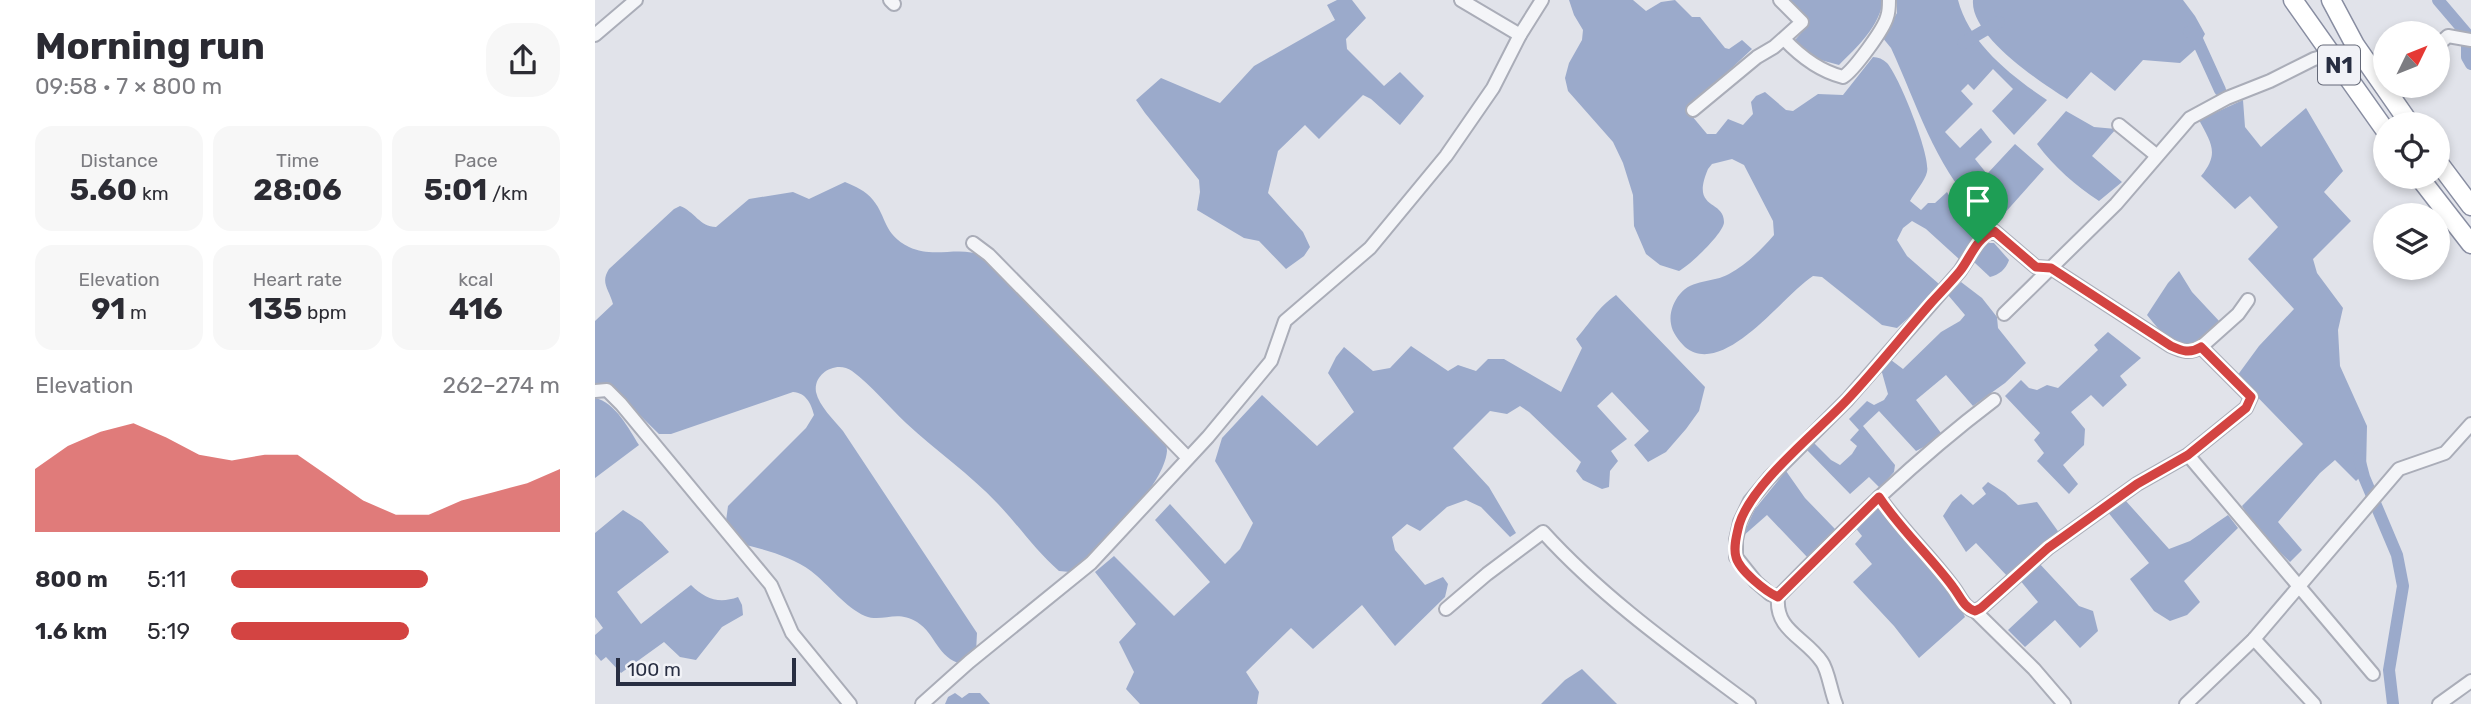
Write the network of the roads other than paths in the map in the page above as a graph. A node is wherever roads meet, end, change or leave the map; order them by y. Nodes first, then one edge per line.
1 (636, 0) edge
2 (1461, 0) edge
3 (1542, 0) edge
4 (1780, 0) edge
5 (1889, 0) edge
6 (2293, 0) edge
7 (2331, 0) edge
8 (1520, 35) junction
9 (595, 36) edge
10 (1784, 39) junction
11 (2332, 54) junction
12 (2373, 66) edge
13 (1693, 110) dead end
14 (2373, 113) edge
15 (2119, 125) dead end
16 (2156, 155) junction
17 (2450, 178) edge
18 (2428, 189) edge
19 (2471, 206) edge
20 (973, 243) dead end
21 (2471, 244) edge
22 (2051, 268) junction
23 (2248, 300) dead end
24 (2004, 314) dead end
25 (2201, 347) junction
26 (595, 391) edge
27 (1994, 400) dead end
28 (2471, 424) edge
29 (2188, 455) junction
30 (1188, 458) junction
31 (1879, 497) junction
32 (2300, 586) junction
33 (1778, 597) junction
34 (1446, 609) dead end
35 (1975, 611) junction
36 (2254, 639) junction
37 (2373, 674) dead end
38 (2471, 681) edge
39 (850, 704) edge
40 (922, 704) edge
41 (1749, 704) edge
42 (1836, 704) edge
43 (2064, 704) edge
44 (2186, 704) edge
45 (2313, 704) edge
46 (2439, 704) edge

1 - 9 street
2 - 8 street
3 - 8 street
4 - 10 street
5 - 10 street
6 - 11 highway, N1
7 - 12 highway, N1
8 - 30 street
10 - 13 street
11 - 14 highway, N1
11 - 16 street
15 - 16 street
16 - 22 street
17 - 19 highway
18 - 21 highway
20 - 30 street
22 - 24 street
22 - 25 street
22 - 33 street
23 - 25 street
25 - 29 street
26 - 39 street
27 - 31 street
28 - 32 street
29 - 32 street
29 - 35 street
30 - 40 street
31 - 33 street
31 - 35 street
32 - 36 street
32 - 37 street
33 - 42 street
34 - 41 street
35 - 43 street
36 - 44 street
36 - 45 street
38 - 46 street

